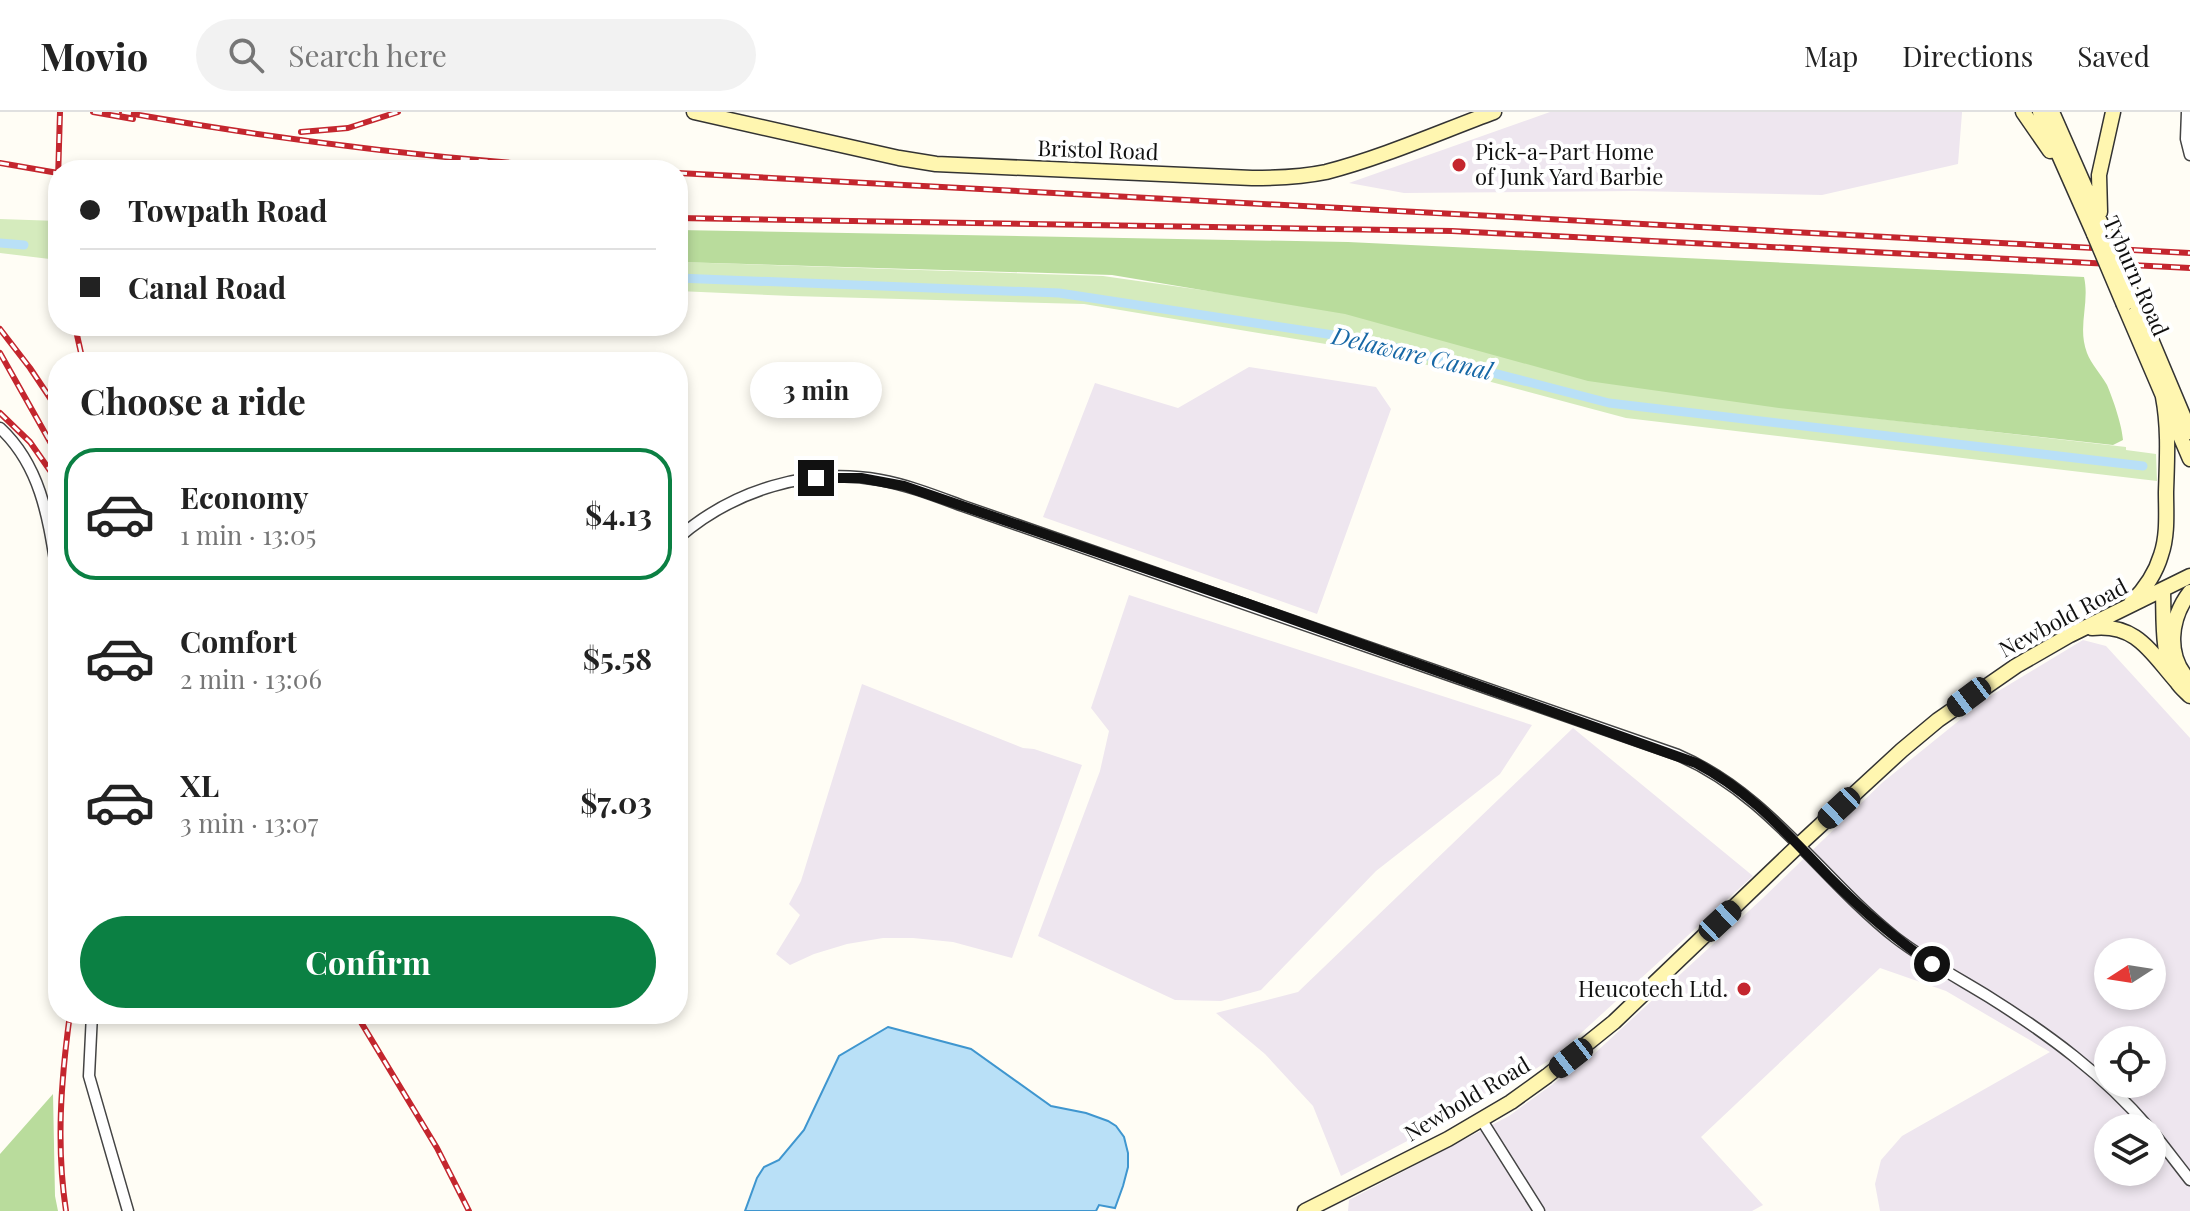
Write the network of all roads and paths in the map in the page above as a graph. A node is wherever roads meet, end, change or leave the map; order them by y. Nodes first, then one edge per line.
1 (694, 112) edge
2 (1494, 112) edge
3 (2023, 112) edge
4 (2040, 112) edge
5 (2052, 112) edge
6 (2113, 112) edge
7 (2187, 112) edge
8 (732, 116) edge
9 (2190, 155) edge
10 (2069, 178) junction
11 (2098, 231) junction
12 (2169, 396) junction
13 (2190, 419) edge
14 (0, 428) edge
15 (2190, 432) edge
16 (2190, 459) edge
17 (48, 520) edge
18 (688, 530) edge
19 (2190, 576) edge
20 (2190, 585) edge
21 (2163, 591) junction
22 (2190, 592) edge
23 (2124, 610) junction
24 (2080, 630) junction
25 (2184, 682) edge
26 (2190, 696) edge
27 (1800, 844) junction
28 (92, 1024) edge
29 (2136, 1114) edge
30 (1481, 1119) junction
31 (2166, 1149) edge
32 (2190, 1180) edge
33 (128, 1211) edge
34 (1305, 1211) edge
35 (1539, 1211) edge

1 - 8 main road, Bristol Road
2 - 8 main road, Bristol Road
3 - 10 main road
4 - 10 main road, Tyburn Road
5 - 11 main road, Tyburn Road
6 - 11 main road
7 - 9 street
10 - 11 main road, Tyburn Road
11 - 12 main road, Tyburn Road, bridge
12 - 13 main road
12 - 15 main road, Tyburn Road
12 - 16 main road, Tyburn Road
12 - 23 main road
14 - 17 street
18 - 27 street
19 - 21 main road, Newbold Road
20 - 21 main road, Newbold Road
21 - 23 main road, Newbold Road
21 - 25 main road
22 - 25 main road
23 - 24 main road, Newbold Road
24 - 25 main road
24 - 27 main road, Newbold Road
25 - 26 main road
27 - 29 street
27 - 30 main road, Newbold Road
28 - 33 street
30 - 34 main road, Newbold Road
30 - 35 street
31 - 32 street

